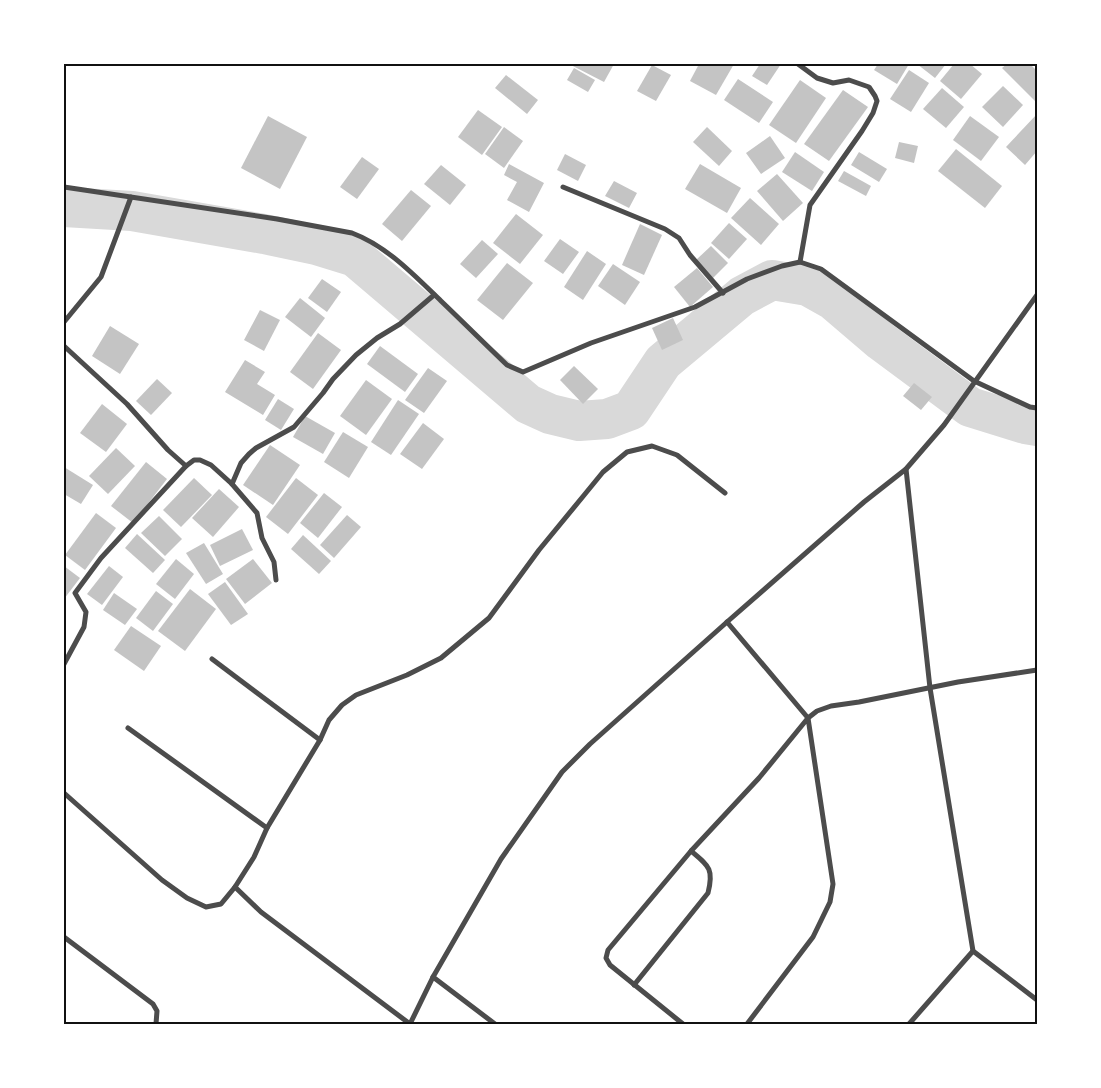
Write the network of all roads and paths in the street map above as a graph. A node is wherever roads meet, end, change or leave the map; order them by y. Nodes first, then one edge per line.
1 (798, 64) edge
2 (64, 187) edge
3 (563, 187) dead end
4 (130, 200) junction
5 (800, 262) junction
6 (723, 293) junction
7 (434, 295) junction
8 (1037, 295) edge
9 (64, 322) edge
10 (64, 346) edge
11 (974, 382) junction
12 (1037, 408) edge
13 (186, 466) junction
14 (906, 469) junction
15 (232, 484) junction
16 (725, 493) dead end
17 (276, 580) dead end
18 (727, 622) junction
19 (212, 659) dead end
20 (64, 664) edge
21 (1037, 670) edge
22 (930, 688) junction
23 (808, 718) junction
24 (128, 728) dead end
25 (320, 740) junction
26 (64, 793) edge
27 (267, 828) junction
28 (691, 851) junction
29 (235, 887) junction
30 (64, 937) edge
31 (973, 951) junction
32 (433, 977) junction
33 (634, 984) junction
34 (1037, 1000) edge
35 (156, 1024) edge
36 (495, 1024) edge
37 (683, 1024) edge
38 (747, 1024) edge
39 (909, 1024) edge

1 - 5 street
2 - 4 street
3 - 6 street
4 - 7 street
4 - 9 street
5 - 6 street
5 - 11 street
6 - 7 street
7 - 15 street
8 - 11 street
10 - 13 street
11 - 12 street
11 - 14 street
13 - 15 street
13 - 20 street
14 - 18 street
14 - 22 street
15 - 17 street
16 - 25 street
18 - 23 street
18 - 32 street
19 - 25 street
21 - 22 street
22 - 23 street
22 - 31 street
23 - 28 street
23 - 38 street
24 - 27 street
25 - 27 street
26 - 29 street
27 - 29 street
28 - 33 street
28 - 33 street
29 - 32 street
30 - 35 street
31 - 34 street
31 - 39 street
32 - 36 street
33 - 37 street

